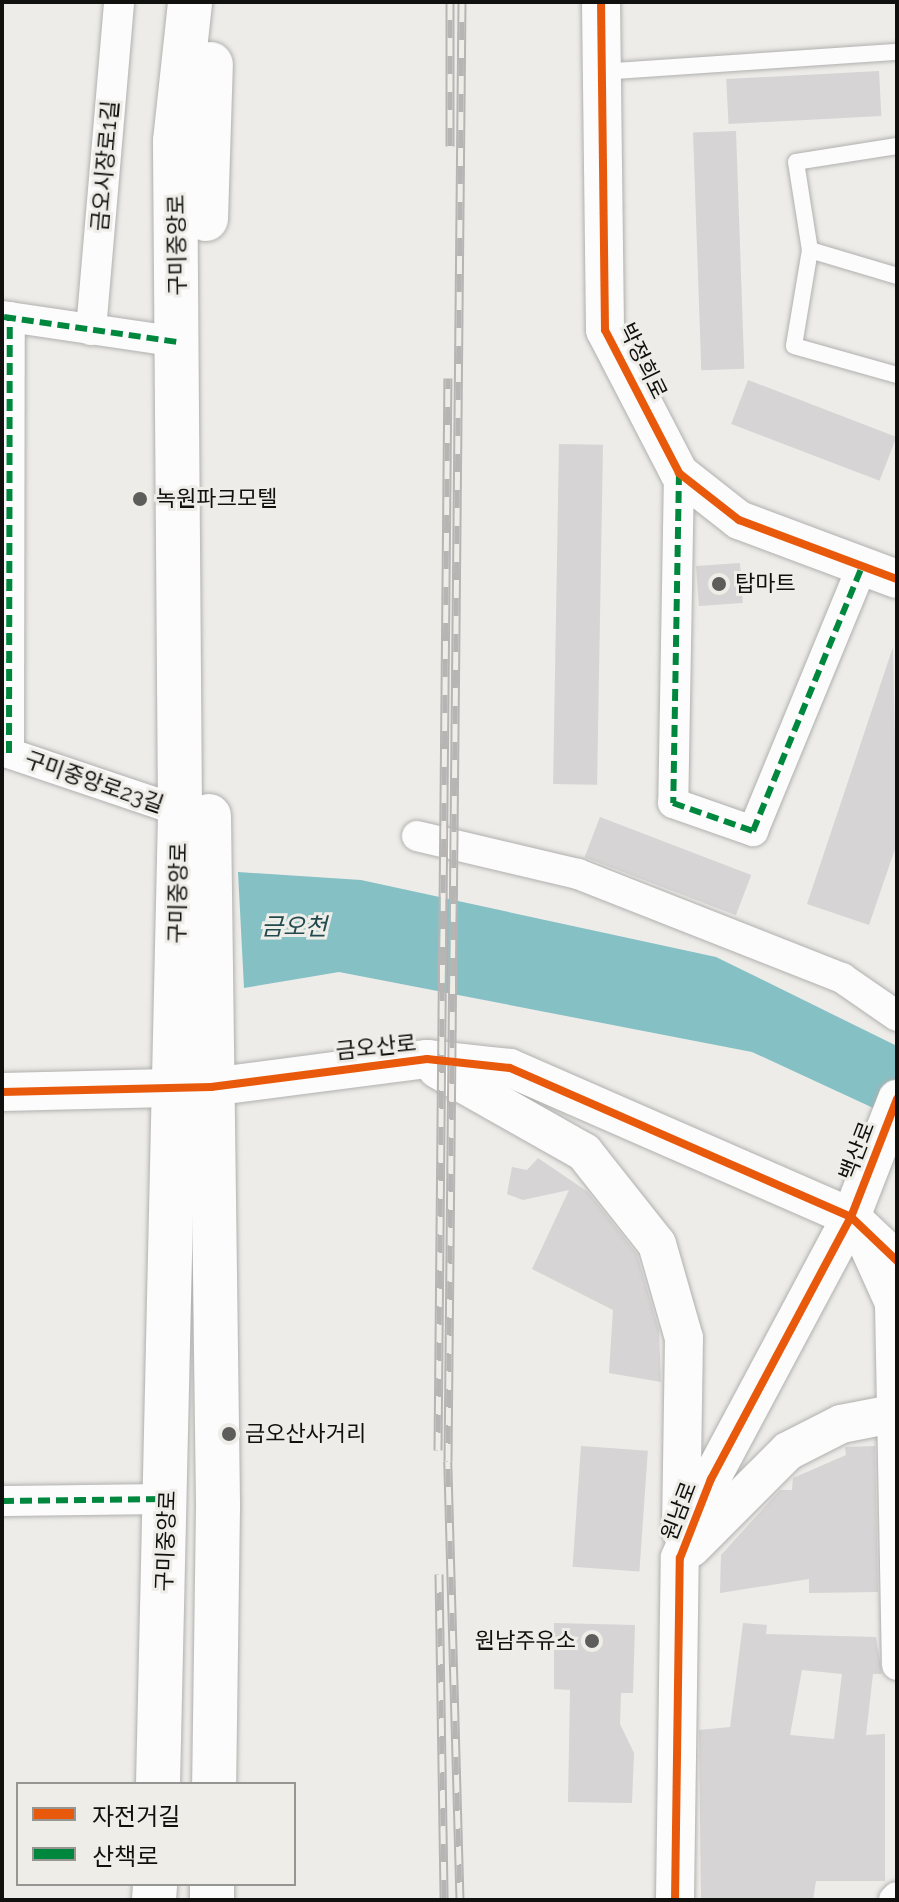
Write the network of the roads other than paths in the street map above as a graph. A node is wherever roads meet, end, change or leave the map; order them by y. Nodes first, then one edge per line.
1 (119, 2) edge
2 (190, 2) edge
3 (218, 2) edge
4 (601, 2) edge
5 (897, 52) edge
6 (601, 72) junction
7 (897, 146) edge
8 (810, 250) junction
9 (897, 276) edge
10 (6, 317) edge
11 (91, 330) junction
12 (178, 342) junction
13 (897, 375) edge
14 (679, 473) junction
15 (885, 577) edge
16 (6, 752) edge
17 (180, 811) junction
18 (417, 836) dead end
19 (897, 1016) edge
20 (417, 1060) junction
21 (193, 1087) junction
22 (2, 1092) edge
23 (897, 1099) edge
24 (851, 1217) junction
25 (897, 1261) edge
26 (896, 1413) edge
27 (167, 1499) junction
28 (2, 1501) edge
29 (680, 1558) junction
30 (897, 1665) edge
31 (158, 1782) edge
32 (214, 1782) edge
33 (675, 1900) edge

1 - 11 street, 금오시장로1길
2 - 12 main road, 구미중앙로
3 - 21 main road, 구미중앙로
4 - 6 street, 박정희로
5 - 6 lane
6 - 14 street, 박정희로
7 - 8 lane
8 - 9 lane
8 - 13 lane
10 - 11 street
10 - 16 street, 구미중앙로23길
11 - 12 street
12 - 17 main road, 구미중앙로
14 - 15 street, 박정희로
14 - 15 street
16 - 17 street, 구미중앙로23길
17 - 21 main road, 구미중앙로
18 - 19 street
20 - 21 street, 금오산로
20 - 24 street, 금오산로
20 - 29 street
21 - 22 street, 금오산로
21 - 27 main road, 구미중앙로
21 - 32 main road, 구미중앙로
23 - 24 street, 백산로
24 - 25 street, 금오산로
24 - 26 street
24 - 29 street, 원남로
26 - 29 street
26 - 30 street
27 - 28 street
27 - 31 main road, 구미중앙로
29 - 33 street, 원남로

